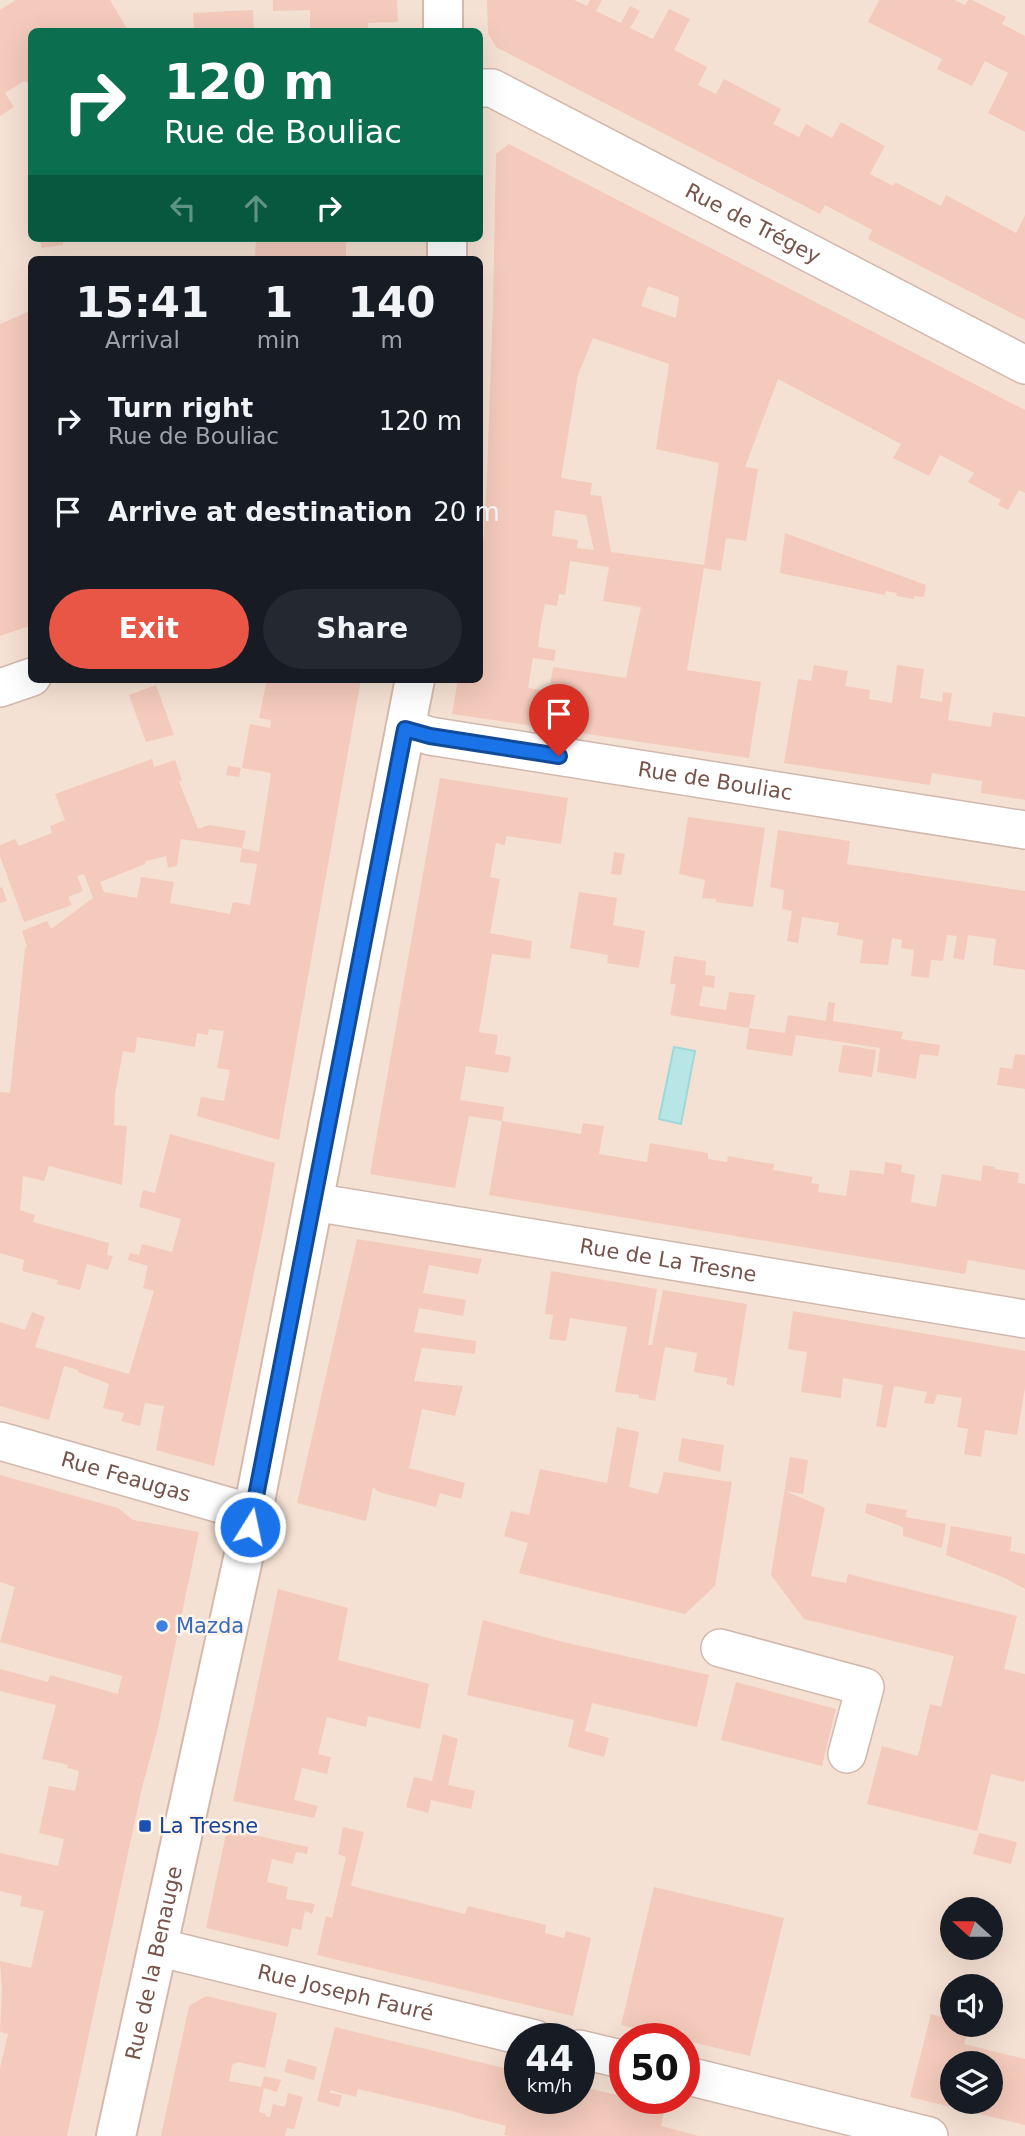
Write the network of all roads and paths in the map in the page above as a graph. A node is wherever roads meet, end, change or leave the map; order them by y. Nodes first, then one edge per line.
1 (443, 0) edge
2 (443, 28) edge
3 (483, 89) edge
4 (1025, 365) edge
5 (28, 678) edge
6 (414, 683) edge
7 (0, 688) edge
8 (405, 729) junction
9 (1025, 830) edge
10 (313, 1202) junction
11 (1025, 1320) edge
12 (0, 1441) edge
13 (252, 1513) junction
14 (720, 1648) dead end
15 (847, 1754) dead end
16 (158, 1947) junction
17 (504, 2031) edge
18 (700, 2079) edge
19 (116, 2136) edge
20 (929, 2136) edge

1 - 2 main road
3 - 4 street, Rue de Trégey
5 - 7 street
6 - 8 main road, Rue de la Benauge
8 - 9 street, Rue de Bouliac
8 - 10 main road, Rue de la Benauge
10 - 11 street, Rue de La Tresne
10 - 13 main road, Rue de la Benauge
12 - 13 street, Rue Feaugas
13 - 16 main road, Rue de la Benauge
14 - 15 street
16 - 17 street, Rue Joseph Fauré
16 - 19 main road, Rue de la Benauge
18 - 20 street

